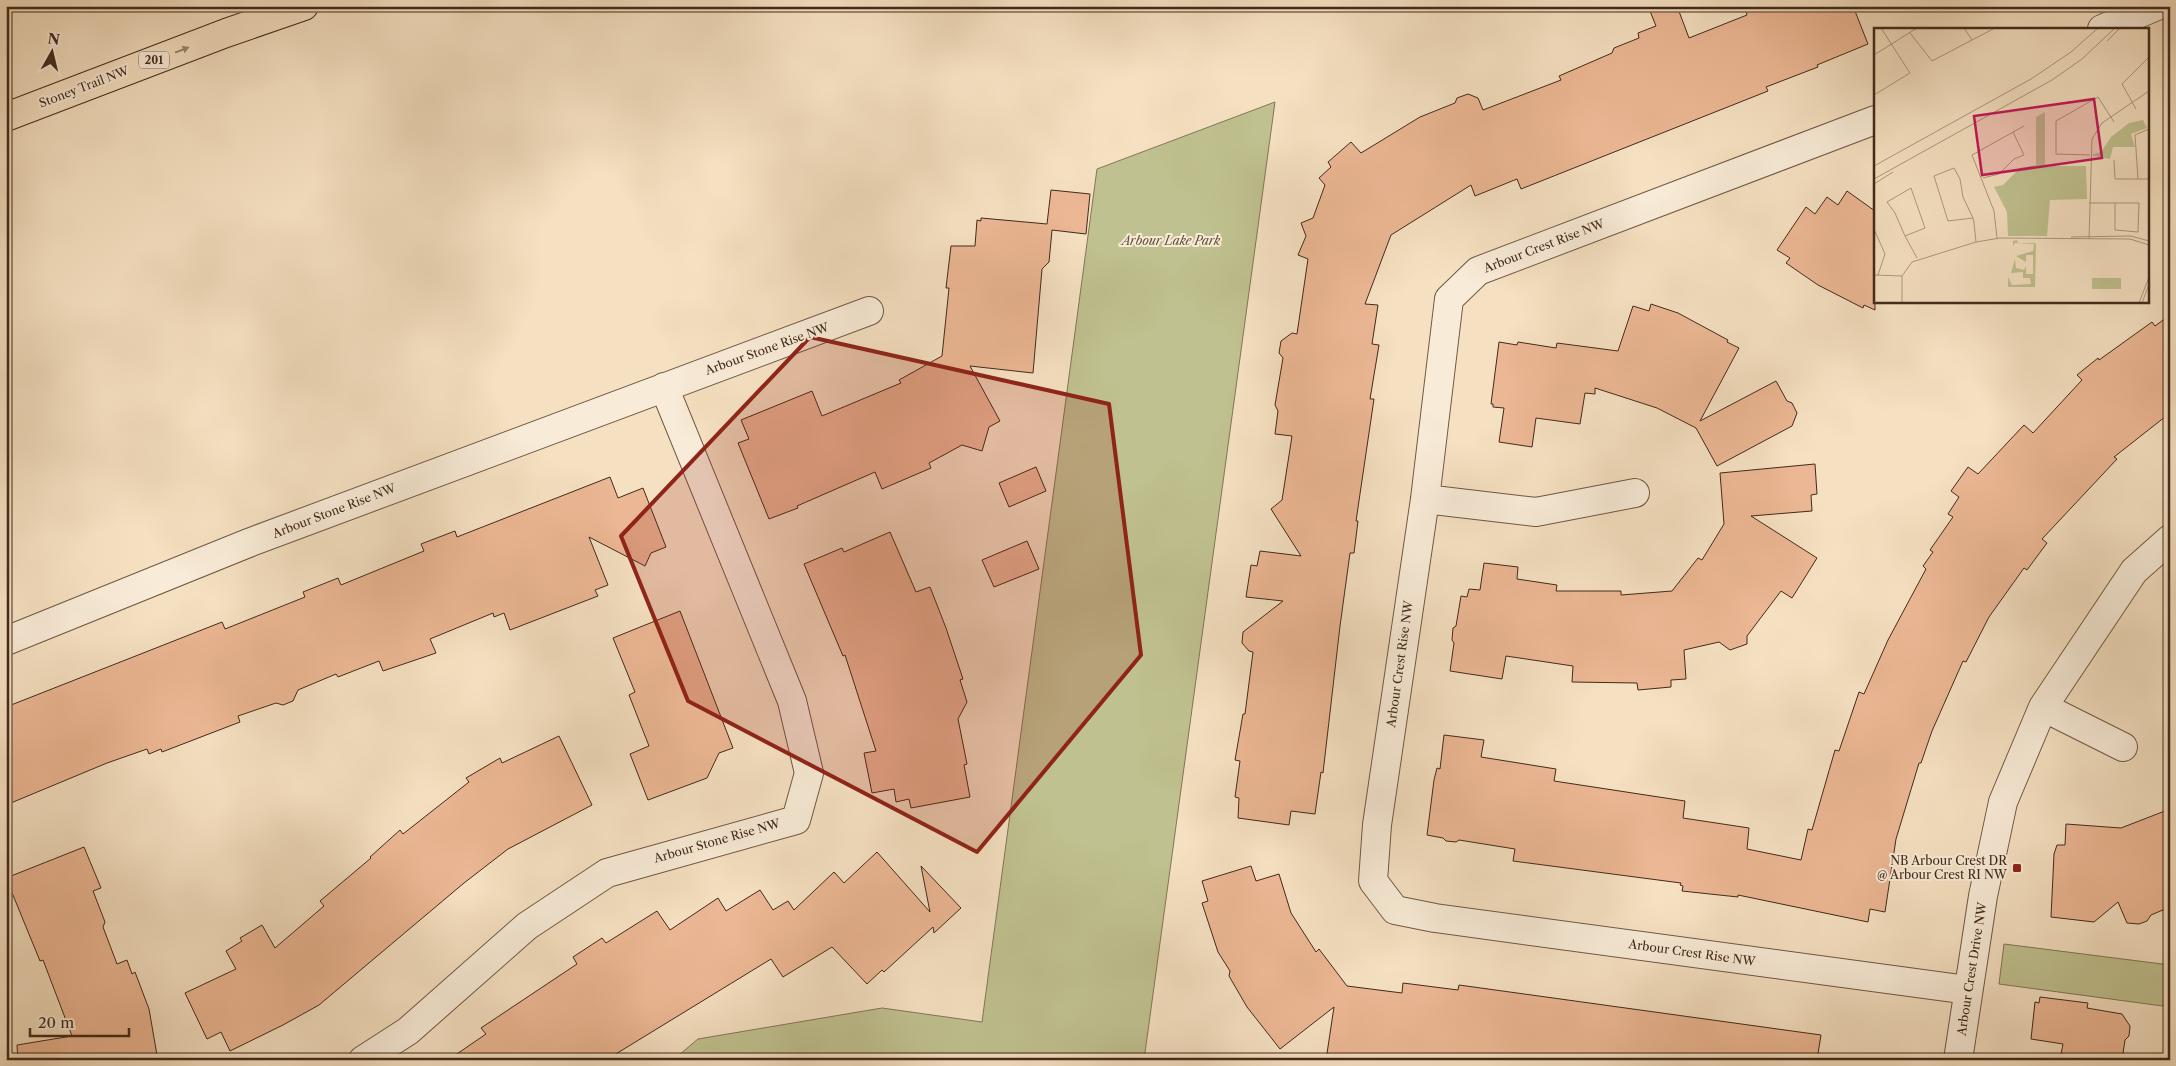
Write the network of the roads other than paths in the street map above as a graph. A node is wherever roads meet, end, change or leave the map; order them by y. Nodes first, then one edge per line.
1 (304, 6) edge
2 (2158, 6) edge
3 (2104, 28) edge
4 (6, 117) edge
5 (1874, 120) edge
6 (869, 311) dead end
7 (664, 387) junction
8 (1634, 494) dead end
9 (1424, 499) junction
10 (2170, 538) edge
11 (6, 641) edge
12 (2043, 708) junction
13 (2123, 747) dead end
14 (1968, 990) junction
15 (363, 1060) edge
16 (1958, 1060) edge

4 -> 1 highway, Stoney Trail NW / 201
2 - 3 street
5 - 9 street, Arbour Crest Rise NW
6 - 7 street, Arbour Stone Rise NW
7 - 11 street, Arbour Stone Rise NW
7 - 15 street, Arbour Stone Rise NW
8 - 9 street
9 - 14 street, Arbour Crest Rise NW
10 - 12 street, Arbour Crest Drive NW
12 - 13 street
12 - 14 street, Arbour Crest Drive NW
14 - 16 street, Arbour Crest Drive NW

